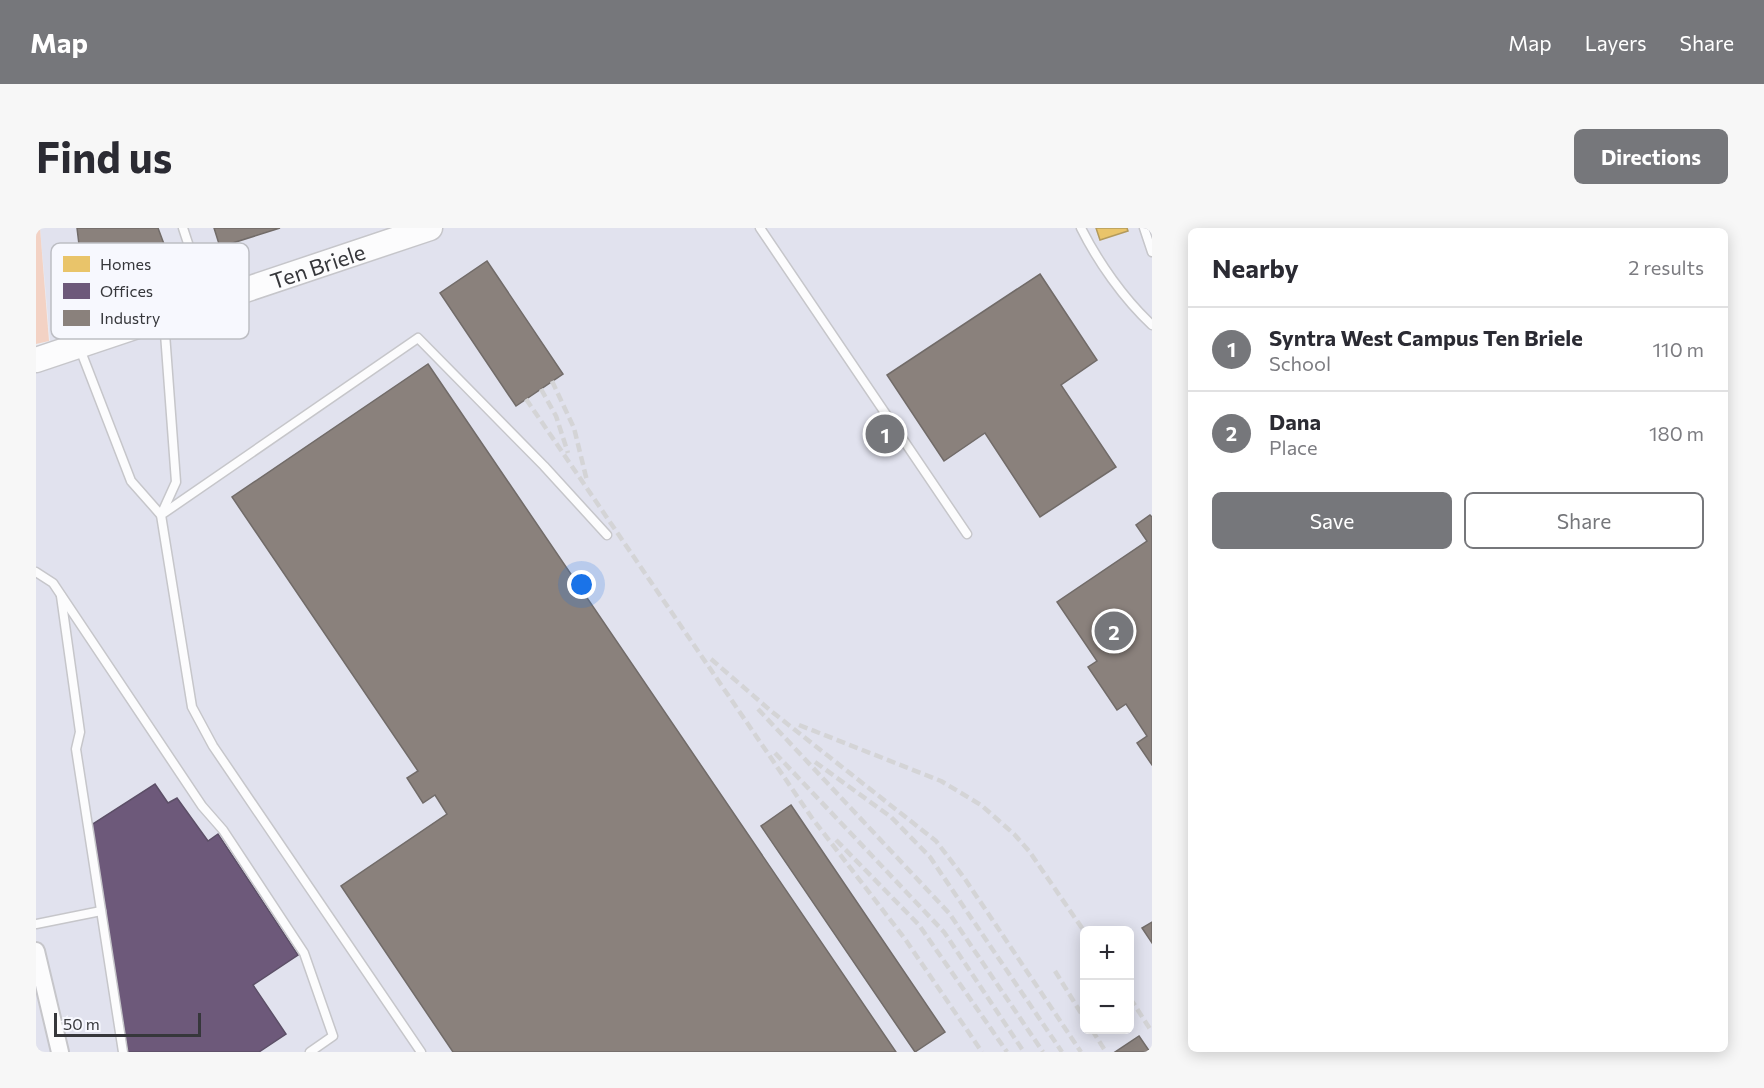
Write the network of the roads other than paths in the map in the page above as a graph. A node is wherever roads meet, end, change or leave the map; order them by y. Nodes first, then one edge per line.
1 (183, 228) edge
2 (430, 228) edge
3 (760, 228) edge
4 (1081, 228) edge
5 (1144, 228) edge
6 (188, 243) edge
7 (1152, 251) edge
8 (249, 286) edge
9 (1152, 325) edge
10 (96, 339) edge
11 (166, 339) edge
12 (79, 345) junction
13 (36, 360) edge
14 (161, 515) junction
15 (967, 534) dead end
16 (607, 535) dead end
17 (36, 572) edge
18 (60, 594) junction
19 (101, 911) junction
20 (36, 924) edge
21 (36, 951) edge
22 (60, 1052) edge
23 (123, 1052) edge
24 (310, 1052) edge
25 (421, 1052) edge

1 - 6 lane
2 - 8 street, Ten Briele
3 - 15 lane
4 - 9 lane
5 - 7 lane
10 - 12 street, Ten Briele
11 - 14 lane
12 - 13 street, Ten Briele
12 - 14 lane
14 - 16 lane
14 - 25 lane
17 - 18 lane
18 - 19 lane
18 - 24 lane
19 - 20 lane
19 - 23 lane
21 - 22 street

